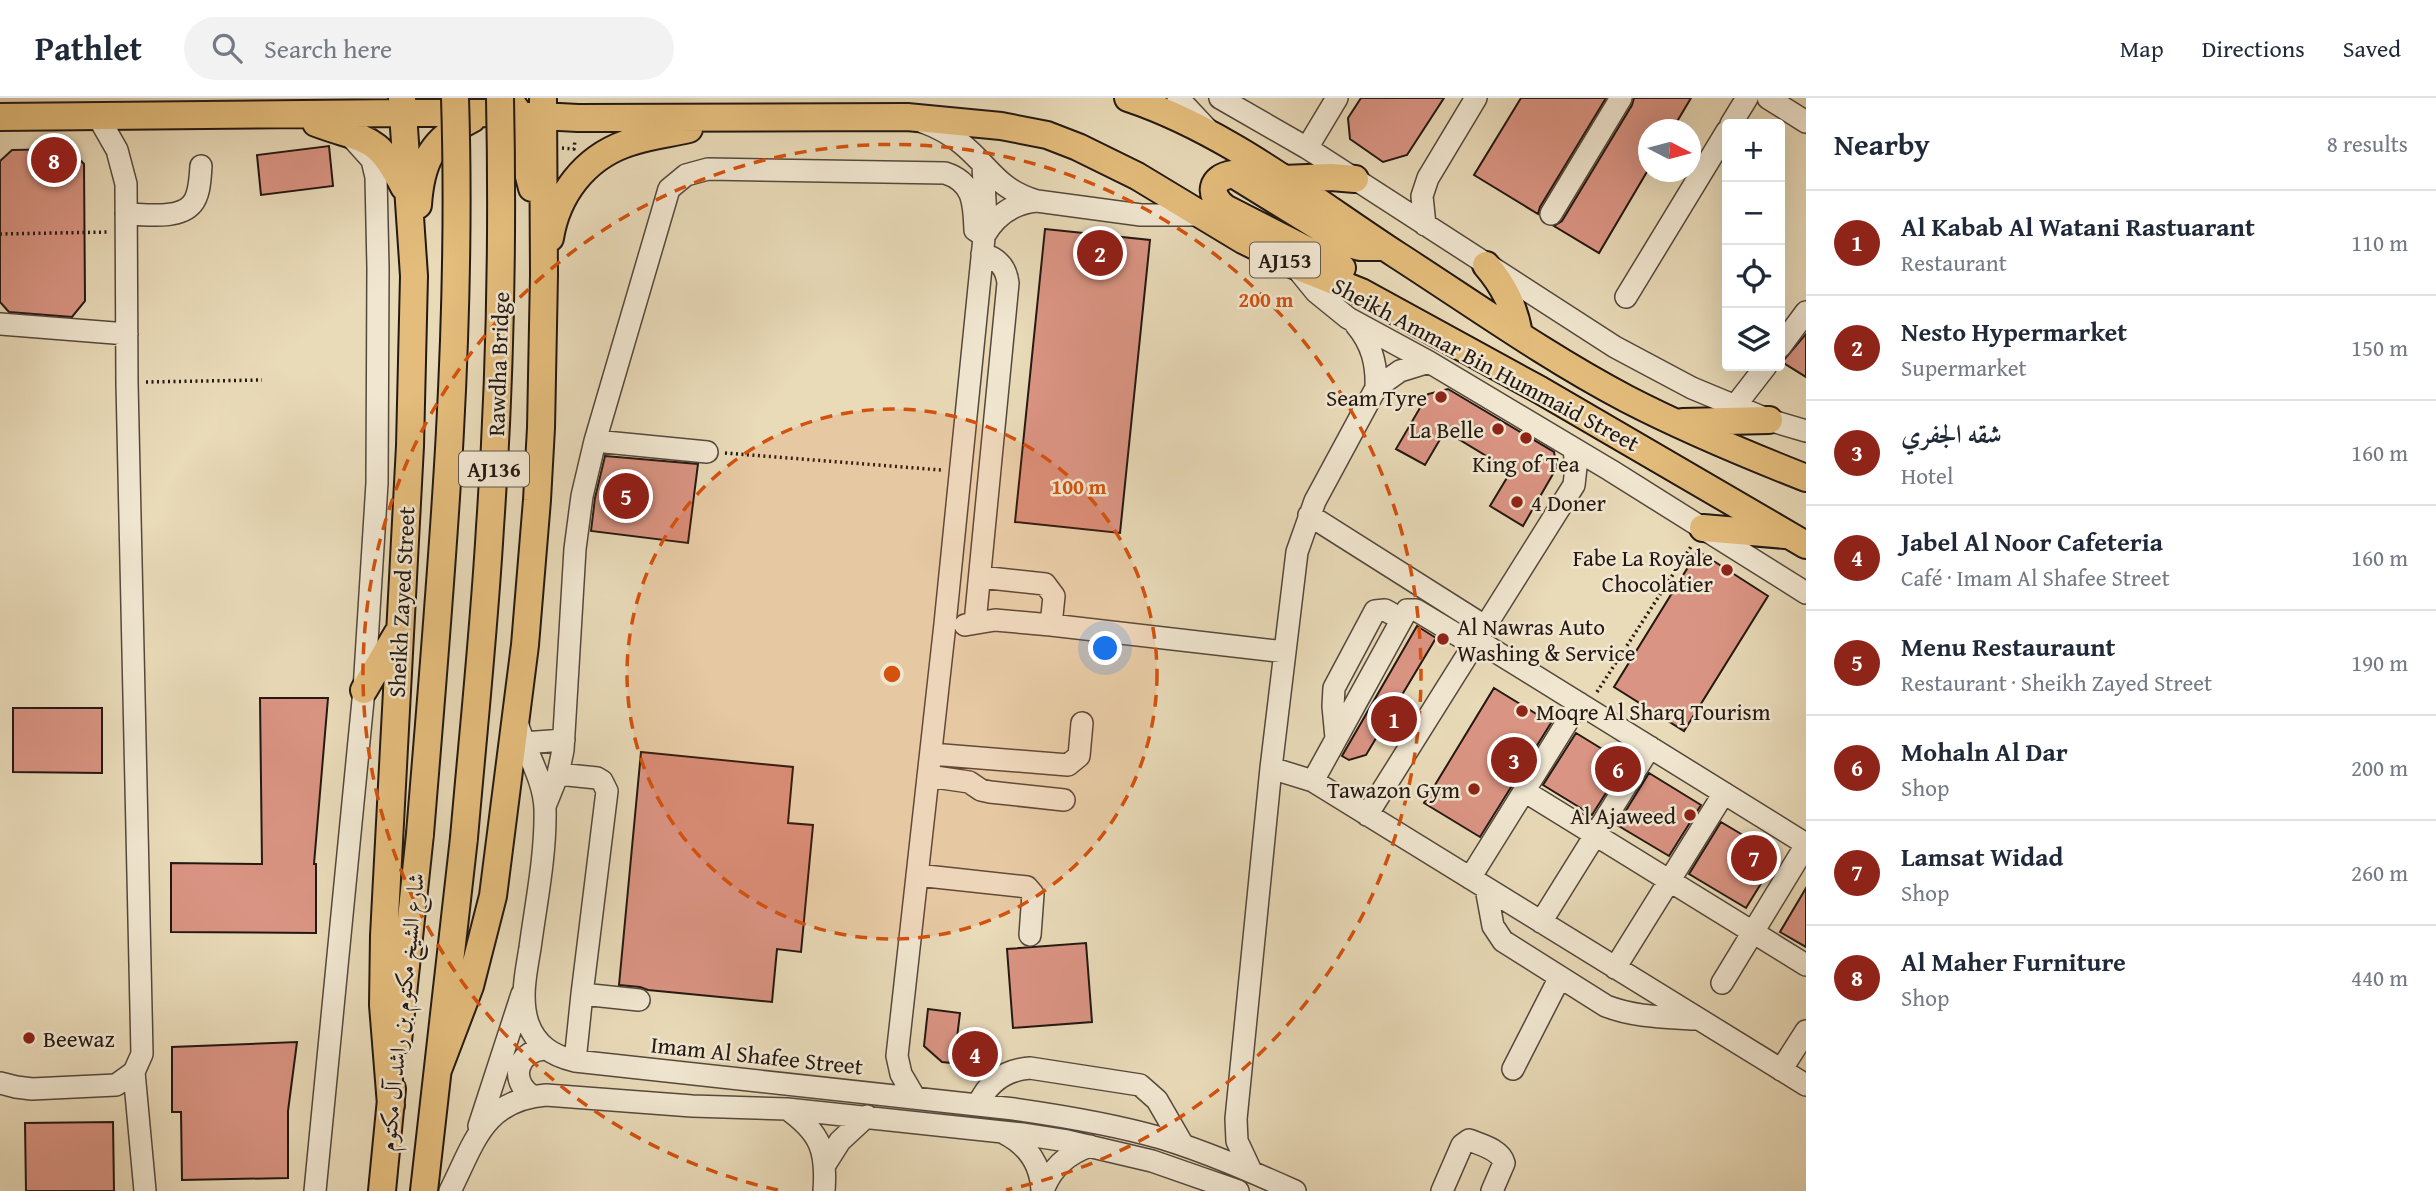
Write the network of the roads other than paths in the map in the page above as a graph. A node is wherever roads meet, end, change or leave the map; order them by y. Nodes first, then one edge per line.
1 (1128, 98) edge
2 (1178, 98) edge
3 (1220, 98) edge
4 (1337, 98) edge
5 (1621, 98) edge
6 (1747, 98) edge
7 (1768, 98) edge
8 (1470, 100) edge
9 (402, 105) edge
10 (496, 106) edge
11 (97, 115) junction
12 (295, 115) junction
13 (0, 117) edge
14 (907, 117) junction
15 (724, 118) junction
16 (1734, 119) edge
17 (1806, 122) edge
18 (327, 127) junction
19 (1213, 136) junction
20 (1722, 139) edge
21 (524, 146) junction
22 (1307, 148) junction
23 (201, 166) dead end
24 (983, 166) junction
25 (1428, 178) junction
26 (1283, 179) junction
27 (1355, 179) junction
28 (408, 195) junction
29 (1037, 201) junction
30 (1388, 201) junction
31 (542, 209) junction
32 (1552, 214) dead end
33 (1201, 215) junction
34 (126, 223) junction
35 (1424, 225) junction
36 (983, 245) junction
37 (1384, 247) junction
38 (1294, 265) junction
39 (1486, 265) junction
40 (544, 275) junction
41 (414, 276) junction
42 (1360, 292) junction
43 (1626, 297) dead end
44 (1806, 312) edge
45 (1348, 318) junction
46 (0, 324) edge
47 (127, 334) junction
48 (1519, 334) junction
49 (1785, 340) edge
50 (1429, 362) junction
51 (1762, 371) edge
52 (1376, 388) junction
53 (1735, 406) junction
54 (1769, 420) junction
55 (1672, 422) junction
56 (1806, 431) edge
57 (595, 441) junction
58 (1574, 449) junction
59 (707, 452) road end
60 (1610, 470) junction
61 (1806, 478) edge
62 (1574, 485) junction
63 (1308, 515) junction
64 (1703, 528) junction
65 (1798, 540) edge
66 (980, 577) junction
67 (1806, 593) edge
68 (945, 624) junction
69 (975, 624) junction
70 (1051, 625) junction
71 (399, 629) junction
72 (1479, 637) junction
73 (1285, 652) junction
74 (364, 690) junction
75 (1583, 706) junction
76 (516, 718) junction
77 (1082, 723) dead end
78 (564, 740) junction
79 (523, 743) junction
80 (1650, 747) junction
81 (931, 754) junction
82 (1271, 768) junction
83 (558, 774) junction
84 (928, 776) junction
85 (1313, 781) junction
86 (1524, 791) junction
87 (1724, 793) junction
88 (1064, 800) dead end
89 (545, 806) junction
90 (1367, 815) junction
91 (421, 834) joint
92 (1595, 835) junction
93 (464, 838) joint
94 (1806, 845) edge
95 (917, 875) junction
96 (1670, 881) junction
97 (1478, 883) junction
98 (1541, 922) junction
99 (1753, 932) junction
100 (1030, 935) dead end
101 (1806, 965) edge
102 (1615, 968) junction
103 (1560, 977) junction
104 (1722, 983) dead end
105 (525, 987) junction
106 (582, 994) junction
107 (639, 1000) dead end
108 (1700, 1020) junction
109 (1806, 1031) edge
110 (544, 1049) junction
111 (897, 1056) junction
112 (575, 1061) junction
113 (1513, 1069) dead end
114 (438, 1070) junction
115 (1781, 1070) junction
116 (134, 1072) junction
117 (0, 1083) edge
118 (1806, 1086) edge
119 (863, 1093) junction
120 (532, 1096) junction
121 (915, 1098) junction
122 (391, 1105) junction
123 (978, 1105) junction
124 (787, 1109) junction
125 (867, 1116) junction
126 (1236, 1119) junction
127 (999, 1131) junction
128 (478, 1132) junction
129 (1090, 1146) junction
130 (1191, 1148) junction
131 (826, 1163) junction
132 (1251, 1171) junction
133 (145, 1191) edge
134 (315, 1191) edge
135 (382, 1191) edge
136 (424, 1191) edge
137 (450, 1191) edge
138 (824, 1191) edge
139 (1043, 1191) edge
140 (1238, 1191) edge
141 (1296, 1191) edge
142 (1442, 1191) edge
143 (1492, 1191) edge

1 - 19 main road, Sheikh Ammar Bin Hummaid Street / AJ153
2 - 19 street
3 - 22 street
4 - 22 street
5 - 32 street
6 - 16 street
7 - 17 street
8 - 25 street
9 - 10 main road, Sheikh Ammar Bin Hummaid Street
9 - 12 main road, Sheikh Ammar Bin Hummaid Street
9 - 28 main road, Sheikh Zayed Street
10 - 15 main road, Sheikh Ammar Bin Hummaid Street / AJ153
10 - 21 main road
10 - 21 main road
10 - 31 main road
10 - 41 main road
10 - 91 main road, Rawdha Bridge / AJ136, bridge
10 - 93 main road, Rawdha Bridge / AJ136, bridge
11 - 12 main road, Sheikh Ammar Bin Hummaid Street
11 - 13 main road, Sheikh Ammar Bin Hummaid Street
11 - 34 street
12 - 18 main road
14 - 15 main road, Sheikh Ammar Bin Hummaid Street / AJ153
14 - 24 street
14 - 33 main road, Sheikh Ammar Bin Hummaid Street / AJ153
15 - 40 main road
18 - 28 main road
18 - 74 street
19 - 26 main road, Sheikh Ammar Bin Hummaid Street / AJ153
20 - 43 street
21 - 31 main road
22 - 27 street
23 - 34 street
24 - 29 street
24 - 36 street
25 - 30 street
25 - 35 street
26 - 27 main road
26 - 37 main road, Sheikh Ammar Bin Hummaid Street / AJ153
27 - 30 street
28 - 41 main road, Sheikh Zayed Street
29 - 33 street
29 - 36 street
30 - 35 street
31 - 40 main road
33 - 38 main road, Sheikh Ammar Bin Hummaid Street / AJ153
34 - 47 street
35 - 39 street
36 - 57 street
36 - 66 street
36 - 68 street
37 - 42 main road
37 - 48 main road, Sheikh Ammar Bin Hummaid Street / AJ153
38 - 42 main road, Sheikh Ammar Bin Hummaid Street / AJ153
38 - 45 street
39 - 48 main road
39 - 53 street
40 - 76 main road
41 - 71 main road, Sheikh Zayed Street
42 - 65 main road, Sheikh Ammar Bin Hummaid Street / AJ153
44 - 49 street
45 - 50 street
45 - 52 street
46 - 47 street
47 - 116 street
48 - 55 main road, Sheikh Ammar Bin Hummaid Street / AJ153
50 - 52 street
50 - 58 street
51 - 53 street
52 - 63 street
53 - 54 street
54 - 55 main road
54 - 56 street
55 - 61 main road, Sheikh Ammar Bin Hummaid Street / AJ153
57 - 59 street
57 - 78 street
58 - 60 street
58 - 62 street
60 - 62 street
60 - 64 street
62 - 72 street
63 - 72 street
63 - 73 street
64 - 65 main road
64 - 67 street
66 - 69 street
66 - 70 street
68 - 69 street
68 - 81 street
69 - 70 street
70 - 73 street
71 - 74 main road
71 - 122 main road, Sheikh Zayed Street
72 - 75 street
72 - 85 street
72 - 90 street
73 - 82 street
74 - 134 street
75 - 80 street
75 - 86 street
76 - 79 street
76 - 114 main road
77 - 81 street
78 - 79 street
78 - 83 street
79 - 89 street
80 - 87 street
80 - 92 street
81 - 84 street
82 - 85 street
82 - 126 street
83 - 89 street
83 - 106 street
84 - 88 street
84 - 95 street
85 - 90 street
86 - 92 street
86 - 97 street
87 - 94 street
87 - 96 street
89 - 105 street
90 - 97 street
91 - 122 main road, شارع الشيخ مكتوم بن راشد آل مكتوم
92 - 96 street
92 - 98 street
93 - 114 main road, شارع الشيخ مكتوم بن راشد آل مكتوم
94 - 99 street
95 - 100 street
95 - 111 street
96 - 99 street
96 - 102 street
97 - 98 street
97 - 103 street
98 - 102 street
99 - 101 street
99 - 104 street
102 - 108 street
103 - 108 street
103 - 113 street
105 - 110 street
105 - 128 street
106 - 107 street
106 - 112 street
108 - 115 street
109 - 115 street
110 - 112 street, Imam Al Shafee Street
110 - 120 street
111 - 119 street
111 - 121 street
112 - 119 street, Imam Al Shafee Street
114 - 136 main road, شارع الشيخ مكتوم بن راشد آل مكتوم
115 - 118 street
116 - 117 street
116 - 133 street
119 - 121 street, Imam Al Shafee Street
120 - 124 street
120 - 128 street
121 - 123 street, Imam Al Shafee Street
122 - 135 main road, شارع الشيخ مكتوم بن راشد آل مكتوم
123 - 130 street, Imam Al Shafee Street
123 - 130 street
124 - 125 street
124 - 131 street
125 - 127 street
125 - 131 street
126 - 130 street
126 - 132 street
127 - 129 street
127 - 139 street
128 - 137 street
129 - 139 street
129 - 140 street
130 - 132 street, Imam Al Shafee Street
131 - 138 street
132 - 141 street, Imam Al Shafee Street
142 - 143 street

